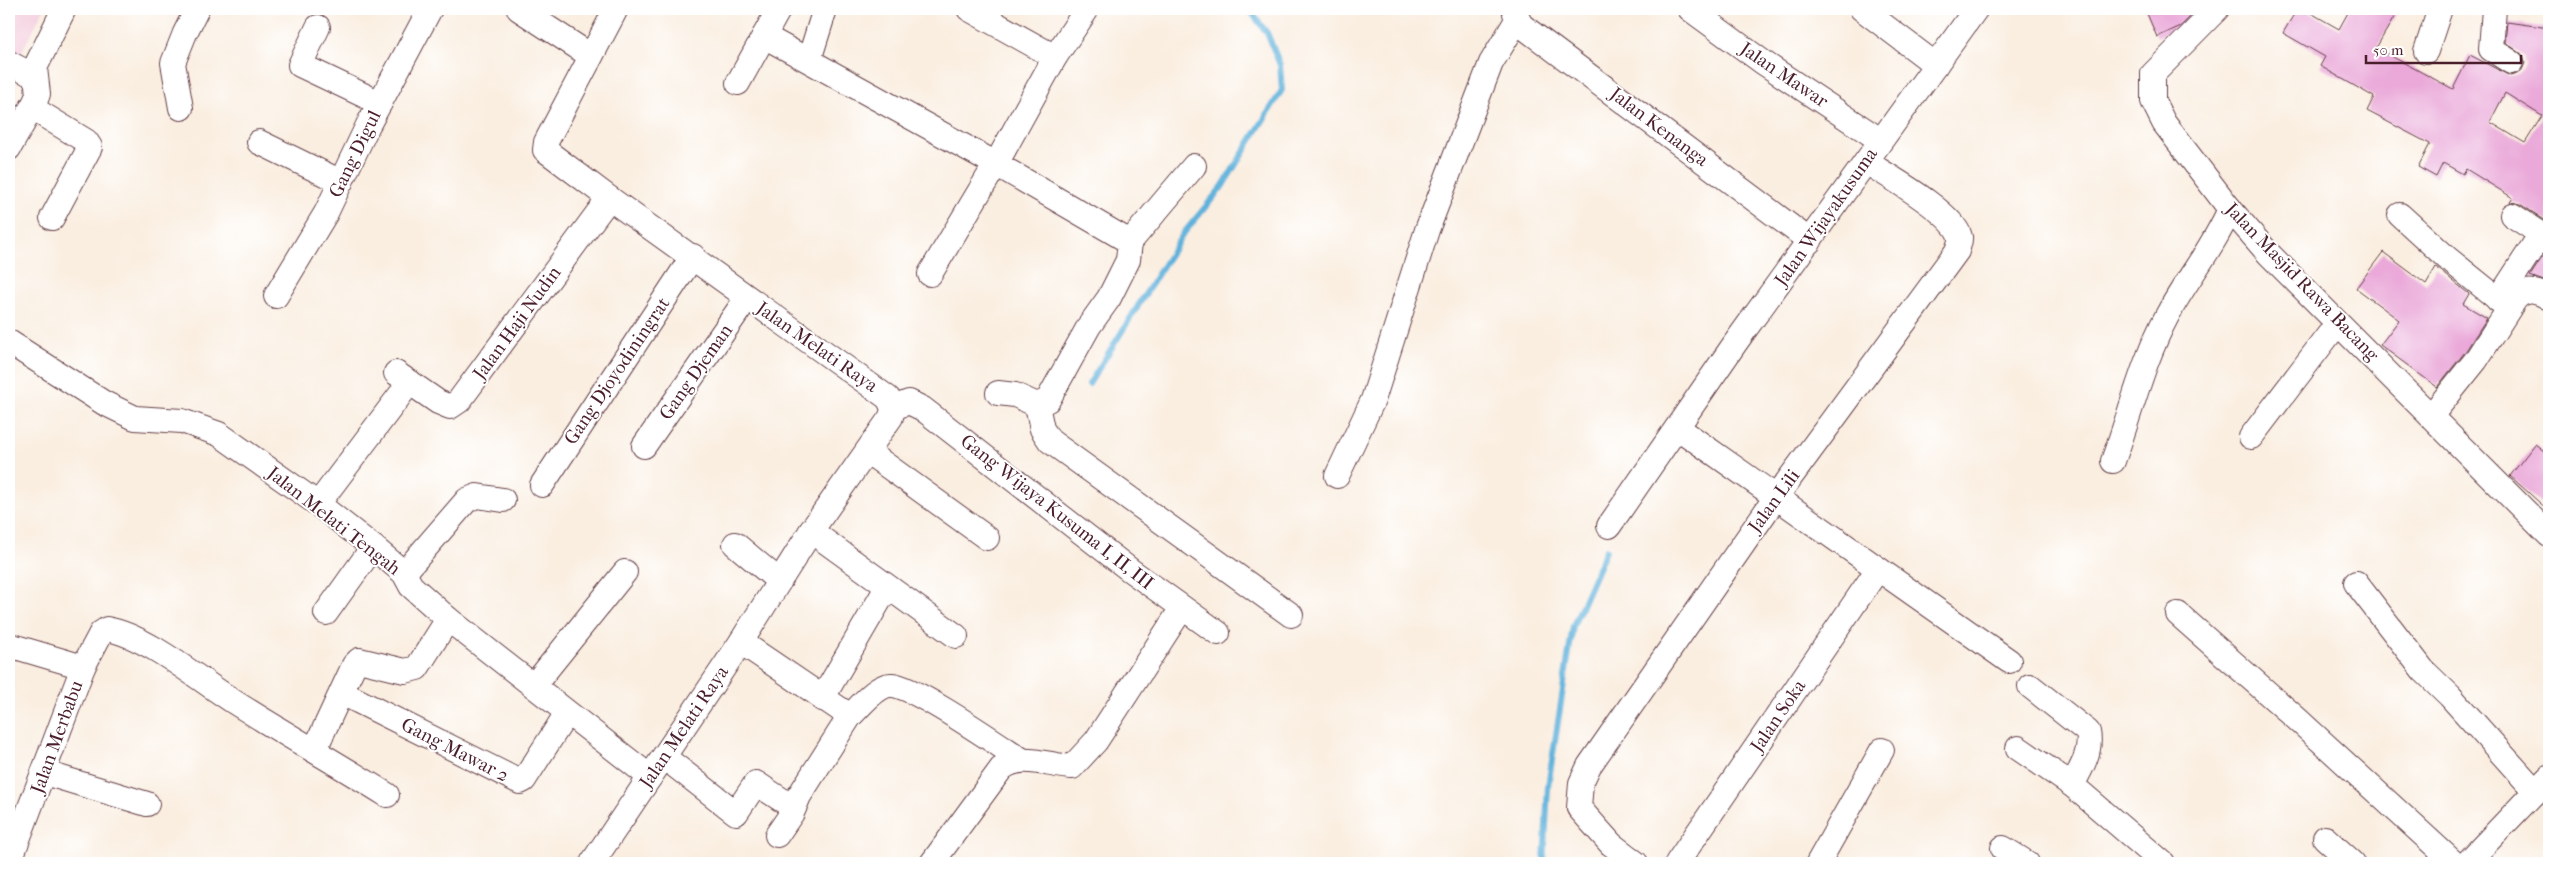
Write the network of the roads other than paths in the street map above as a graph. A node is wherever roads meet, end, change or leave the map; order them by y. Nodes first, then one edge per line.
1 (64, 9) edge
2 (197, 9) edge
3 (430, 9) edge
4 (519, 9) edge
5 (616, 9) edge
6 (779, 9) edge
7 (825, 9) edge
8 (969, 9) edge
9 (1087, 9) edge
10 (1690, 9) edge
11 (1862, 9) edge
12 (1976, 9) edge
13 (2217, 9) edge
14 (2440, 9) edge
15 (2494, 12) edge
16 (1517, 14) edge
17 (318, 27) dead end
18 (764, 36) junction
19 (2426, 51) dead end
20 (591, 56) junction
21 (1055, 57) junction
22 (809, 60) junction
23 (2511, 62) dead end
24 (9, 63) edge
25 (1936, 65) junction
26 (34, 76) junction
27 (738, 83) dead end
28 (380, 103) junction
29 (32, 108) junction
30 (182, 108) dead end
31 (1880, 140) junction
32 (259, 142) dead end
33 (9, 148) edge
34 (1866, 162) junction
35 (996, 164) junction
36 (1194, 166) dead end
37 (341, 182) junction
38 (609, 198) junction
39 (2230, 208) junction
40 (2400, 215) dead end
41 (2512, 215) dead end
42 (52, 218) dead end
43 (2545, 228) edge
44 (1810, 241) junction
45 (1130, 242) junction
46 (693, 256) junction
47 (930, 274) dead end
48 (276, 296) dead end
49 (747, 298) junction
50 (2549, 298) edge
51 (2504, 304) junction
52 (2337, 324) junction
53 (11, 347) edge
54 (998, 393) dead end
55 (1037, 405) junction
56 (892, 408) junction
57 (2431, 416) junction
58 (1678, 428) junction
59 (2251, 437) dead end
60 (644, 446) dead end
61 (868, 452) junction
62 (2113, 461) dead end
63 (1337, 476) dead end
64 (542, 485) dead end
65 (1776, 497) junction
66 (503, 500) dead end
67 (318, 504) junction
68 (1609, 526) dead end
69 (812, 531) junction
70 (2549, 535) edge
71 (987, 538) dead end
72 (735, 544) dead end
73 (374, 547) junction
74 (1878, 569) junction
75 (625, 572) dead end
76 (404, 573) junction
77 (779, 581) junction
78 (2356, 583) dead end
79 (882, 596) dead end
80 (1182, 608) junction
81 (326, 613) dead end
82 (2178, 614) dead end
83 (1291, 615) dead end
84 (448, 619) junction
85 (1218, 633) dead end
86 (956, 636) dead end
87 (741, 642) junction
88 (9, 645) edge
89 (2009, 661) dead end
90 (84, 667) junction
91 (534, 684) junction
92 (2030, 686) dead end
93 (342, 693) junction
94 (822, 699) junction
95 (567, 713) junction
96 (850, 716) junction
97 (2018, 748) dead end
98 (315, 749) junction
99 (1882, 750) dead end
100 (664, 757) junction
101 (1022, 760) junction
102 (45, 773) junction
103 (650, 777) junction
104 (2072, 785) junction
105 (2542, 785) edge
106 (386, 794) dead end
107 (147, 804) dead end
108 (794, 808) junction
109 (777, 835) dead end
110 (2325, 838) dead end
111 (2002, 848) dead end
112 (9, 863) edge
113 (592, 863) edge
114 (932, 863) edge
115 (1636, 863) edge
116 (1677, 863) edge
117 (1818, 863) edge
118 (2027, 863) edge
119 (2163, 863) edge
120 (2354, 863) edge
121 (2454, 863) edge
122 (2467, 863) edge

1 - 26 street
2 - 30 street
3 - 28 street, Gang Digul
4 - 20 street
5 - 20 street, Jalan Melati Raya
6 - 18 street
7 - 22 street
8 - 21 street
9 - 21 street
10 - 31 street, Jalan Mawar
11 - 25 street
12 - 25 street, Jalan Wijayakusuma
13 - 39 street, Jalan Masjid Rawa Bacang
14 - 19 street
15 - 23 street
16 - 44 street, Jalan Kenanga
16 - 63 street
17 - 28 street
18 - 22 street
18 - 27 street
20 - 38 street, Jalan Melati Raya
21 - 35 street
22 - 35 street
24 - 26 street
25 - 31 street, Jalan Wijayakusuma
26 - 29 street
28 - 37 street, Gang Digul
29 - 33 street
29 - 42 street
31 - 34 street, Jalan Wijayakusuma
32 - 37 street
34 - 44 street, Jalan Wijayakusuma
34 - 65 street, Jalan Lili
35 - 45 street
35 - 47 street
36 - 45 street
37 - 48 street, Gang Digul
38 - 46 street, Jalan Melati Raya
38 - 67 street, Jalan Haji Nudin
39 - 52 street, Jalan Masjid Rawa Bacang
39 - 62 street
40 - 51 street
41 - 43 street
43 - 51 street
44 - 58 street, Jalan Wijayakusuma
45 - 55 street
46 - 49 street, Jalan Melati Raya
46 - 64 street, Gang Djoyodiningrat
49 - 56 street, Jalan Melati Raya
49 - 60 street, Gang Djeman
50 - 51 street
51 - 57 street
52 - 57 street, Jalan Masjid Rawa Bacang
52 - 59 street
53 - 67 street, Jalan Melati Tengah
54 - 55 street
55 - 83 street
56 - 61 street, Jalan Melati Raya
56 - 80 street, Gang Wijaya Kusuma I, II, III
57 - 70 street, Jalan Masjid Rawa Bacang
58 - 65 street
58 - 68 street, Jalan Wijayakusuma
61 - 69 street, Jalan Melati Raya
61 - 71 street
65 - 74 street
65 - 115 street, Jalan Lili
66 - 76 street
67 - 73 street, Jalan Melati Tengah
69 - 77 street, Jalan Melati Raya
69 - 86 street
72 - 77 street
73 - 76 street, Jalan Melati Tengah
73 - 81 street
74 - 89 street
74 - 116 street, Jalan Soka
75 - 91 street
76 - 84 street, Jalan Melati Tengah
77 - 87 street, Jalan Melati Raya
78 - 105 street
79 - 94 street
80 - 85 street, Gang Wijaya Kusuma I, II, III
80 - 101 street
82 - 121 street
84 - 91 street, Jalan Melati Tengah
84 - 93 street
87 - 94 street
87 - 100 street, Jalan Melati Raya
88 - 90 street
90 - 98 street, Jalan Merbabu
90 - 102 street, Jalan Merbabu
91 - 95 street, Jalan Melati Tengah
92 - 104 street
93 - 95 street, Gang Mawar 2
93 - 98 street
94 - 96 street
95 - 103 street, Jalan Melati Tengah
96 - 101 street
96 - 108 street
97 - 104 street
98 - 106 street
99 - 117 street
100 - 103 street, Jalan Melati Raya
100 - 108 street
101 - 114 street
102 - 107 street
102 - 112 street, Jalan Merbabu
103 - 113 street, Jalan Melati Raya
104 - 119 street
105 - 122 street
108 - 109 street
110 - 120 street
111 - 118 street

